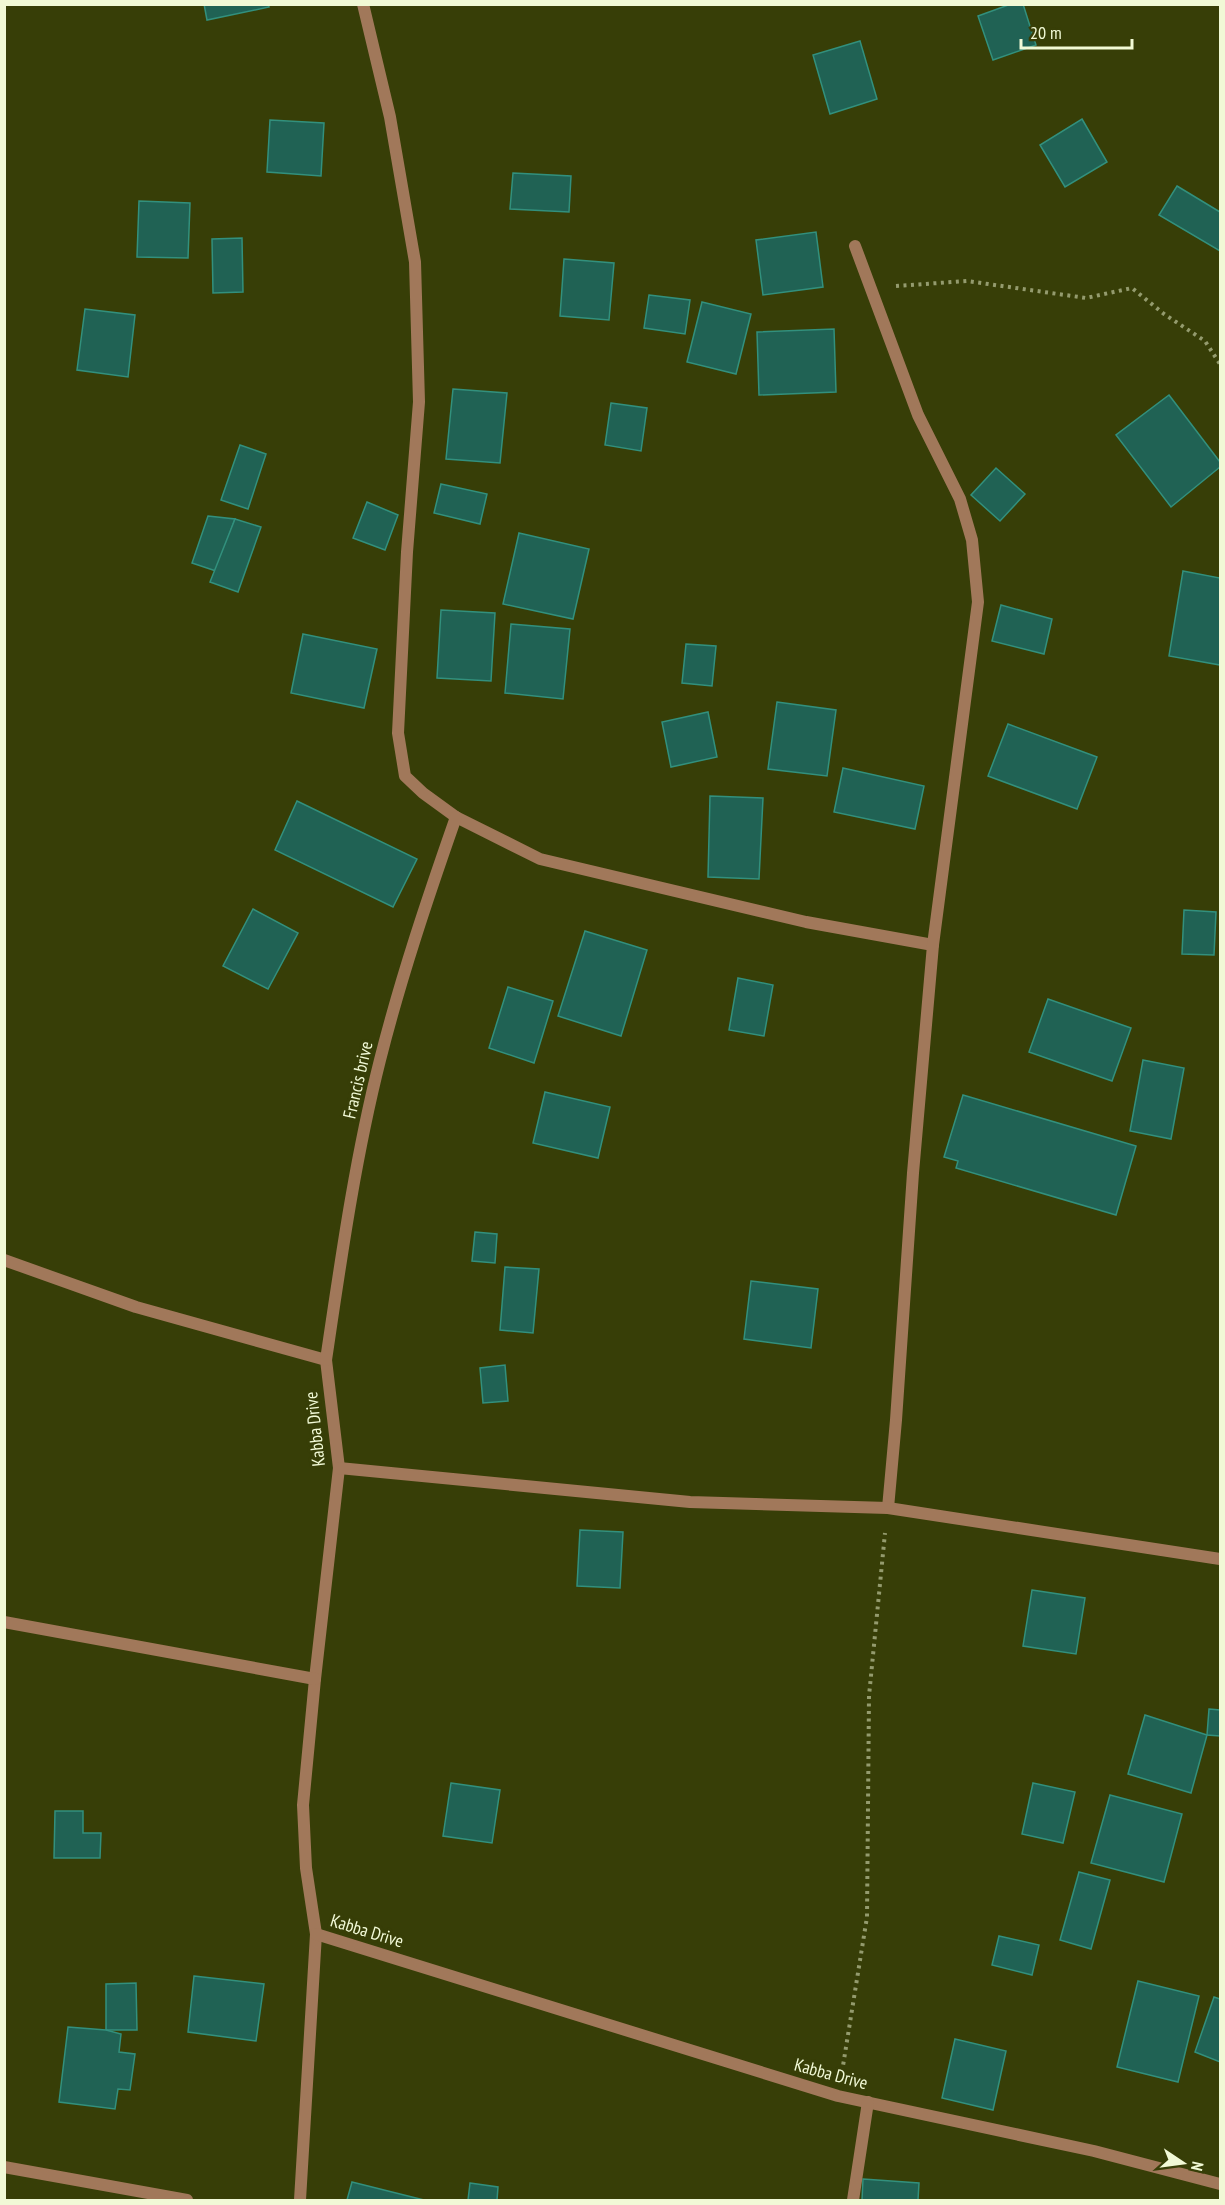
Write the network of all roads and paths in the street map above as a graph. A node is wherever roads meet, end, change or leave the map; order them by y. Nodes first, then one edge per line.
1 (363, 4) edge
2 (855, 246) dead end
3 (870, 289) junction
4 (1221, 364) edge
5 (456, 817) junction
6 (933, 945) junction
7 (4, 1260) edge
8 (326, 1360) junction
9 (339, 1468) junction
10 (888, 1508) junction
11 (1221, 1559) edge
12 (4, 1622) edge
13 (315, 1679) junction
14 (316, 1934) junction
15 (838, 2096) junction
16 (868, 2103) junction
17 (4, 2167) edge
18 (1221, 2184) edge
19 (187, 2200) edge
20 (300, 2200) edge
21 (853, 2200) edge

1 - 5 street
2 - 3 street
3 - 4 path
3 - 6 street
5 - 6 street
5 - 8 street, Francis brive
6 - 10 street
7 - 8 street
8 - 9 street, Kabba Drive
9 - 10 street
9 - 13 street, Kabba Drive
10 - 11 street
10 - 15 path
12 - 13 street
13 - 14 street, Kabba Drive
14 - 15 street, Kabba Drive
14 - 20 street
15 - 16 street, Kabba Drive
16 - 18 street, Kabba Drive
16 - 21 street
17 - 19 street

